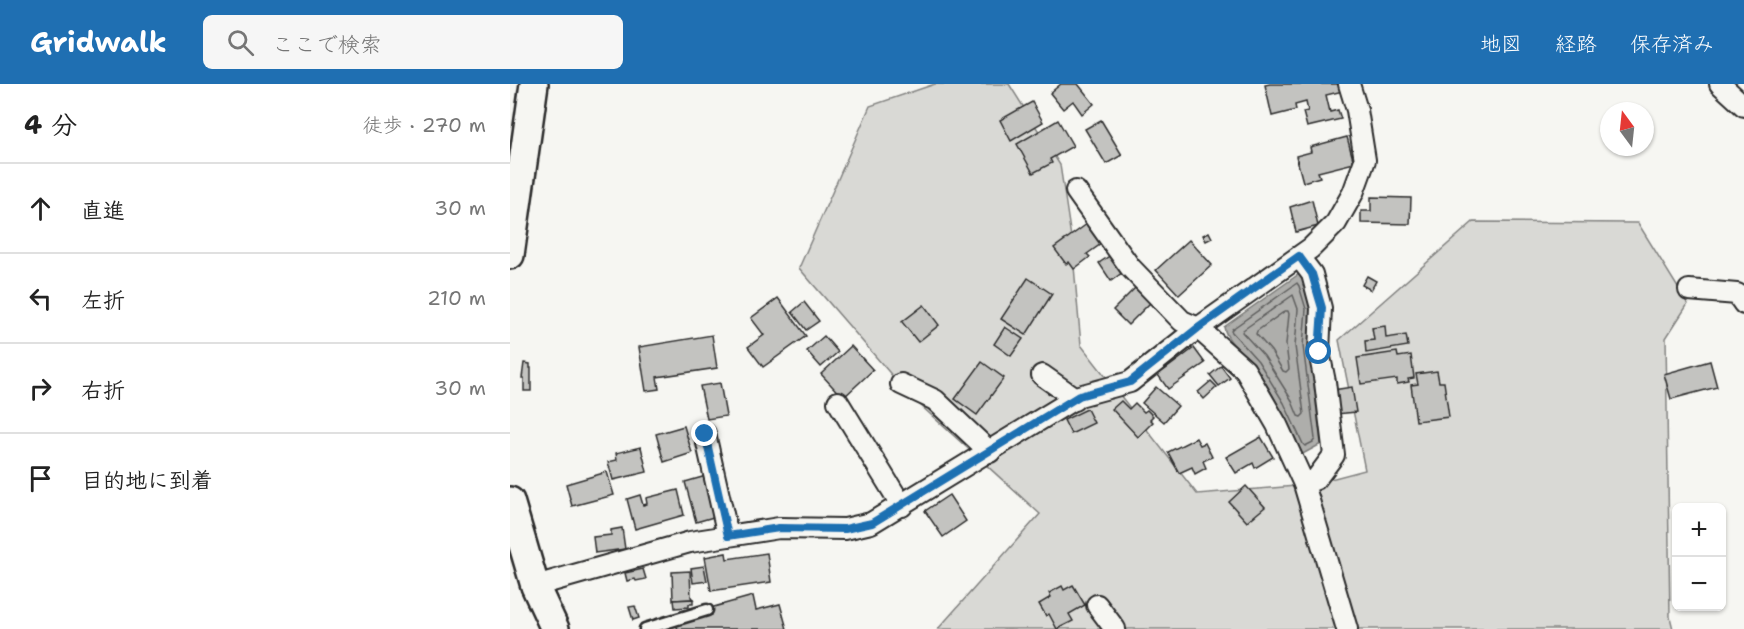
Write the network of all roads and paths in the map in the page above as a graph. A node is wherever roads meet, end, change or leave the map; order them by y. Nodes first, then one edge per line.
1 (534, 84) edge
2 (1349, 84) edge
3 (1720, 84) edge
4 (1744, 106) edge
5 (1076, 191) dead end
6 (510, 255) edge
7 (1299, 256) junction
8 (1689, 290) dead end
9 (1744, 304) edge
10 (1198, 328) junction
11 (1042, 375) dead end
12 (901, 384) dead end
13 (1074, 400) junction
14 (838, 402) dead end
15 (705, 434) dead end
16 (990, 452) junction
17 (1304, 484) junction
18 (510, 501) edge
19 (902, 506) junction
20 (728, 536) junction
21 (515, 537) edge
22 (535, 586) junction
23 (1097, 605) dead end
24 (707, 610) dead end
25 (555, 629) edge
26 (645, 629) edge
27 (1115, 629) edge
28 (1347, 629) edge

1 - 6 street
2 - 7 street
3 - 4 street
5 - 10 street
7 - 10 street
7 - 17 street
8 - 9 street
10 - 13 street
10 - 17 street
11 - 13 street
12 - 16 street
13 - 16 street
14 - 19 street
15 - 20 street
16 - 19 street
17 - 28 street
18 - 21 street
19 - 20 street
20 - 22 street
21 - 22 street
22 - 25 street
23 - 27 street
24 - 26 lane

